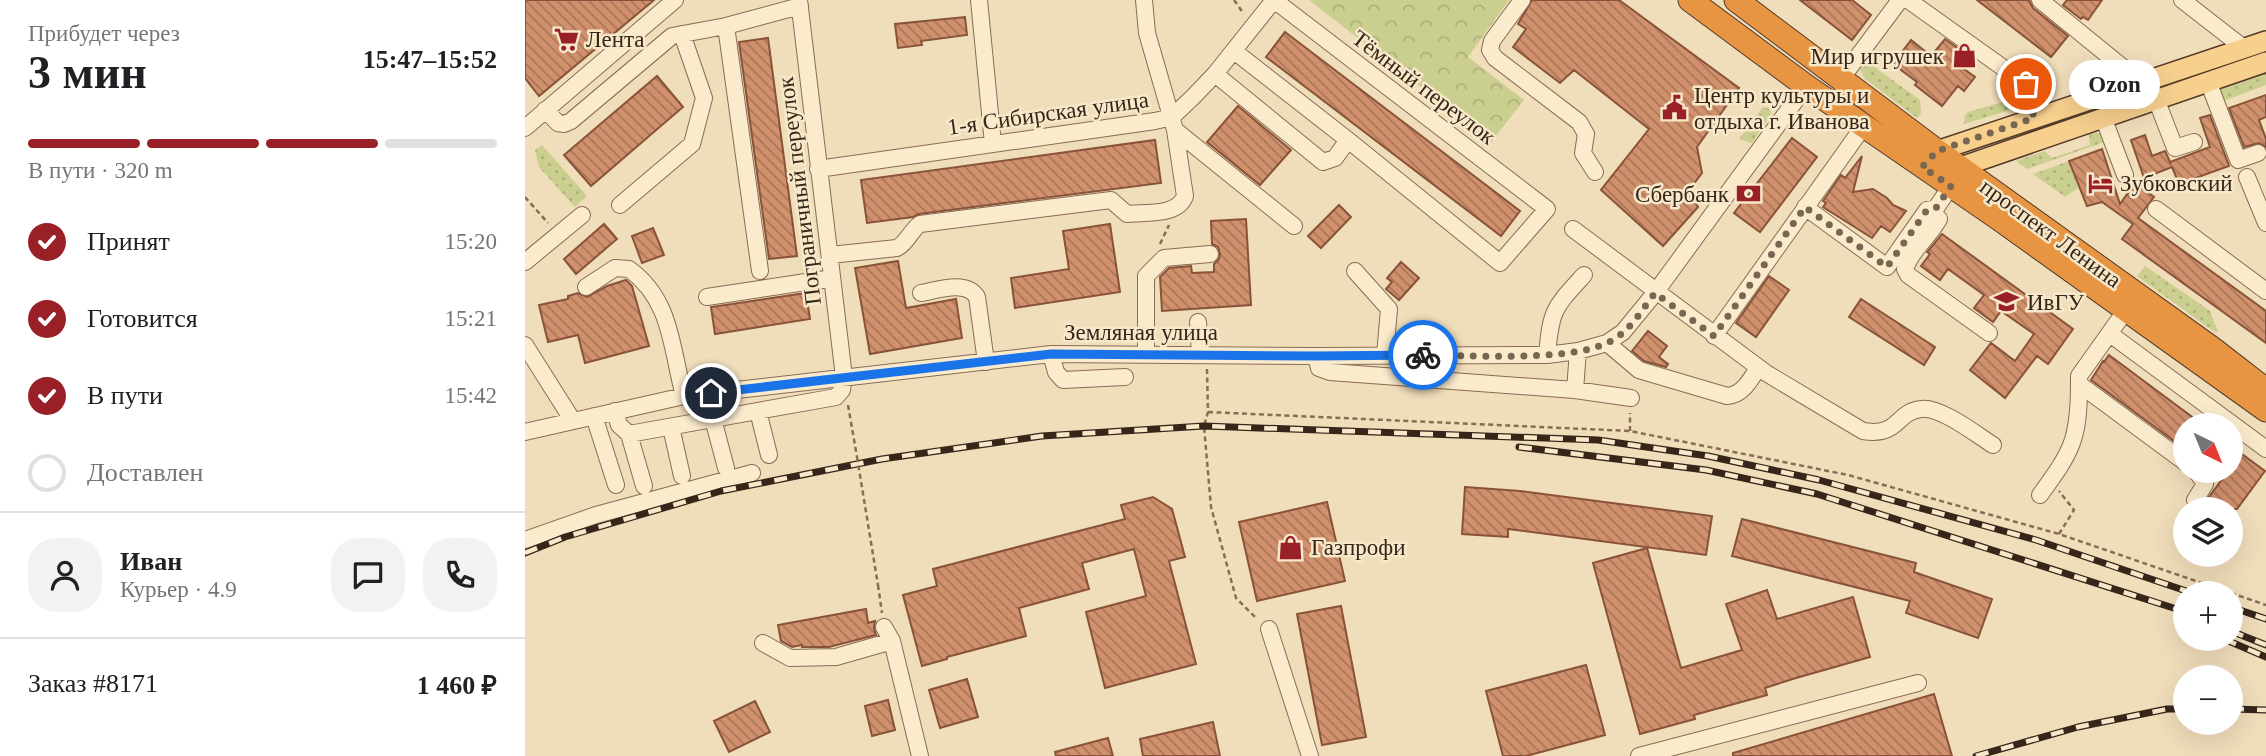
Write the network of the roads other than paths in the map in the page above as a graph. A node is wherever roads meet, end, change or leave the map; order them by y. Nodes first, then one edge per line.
1 (675, 0) edge
2 (979, 0) edge
3 (1144, 0) edge
4 (1274, 0) edge
5 (1522, 0) edge
6 (1690, 0) edge
7 (1736, 0) edge
8 (1900, 0) edge
9 (1908, 0) edge
10 (2182, 0) edge
11 (800, 3) edge
12 (2048, 3) edge
13 (726, 26) junction
14 (682, 34) junction
15 (2266, 41) edge
16 (2245, 49) junction
17 (1234, 51) junction
18 (2266, 62) edge
19 (1215, 74) junction
20 (1841, 79) junction
21 (2207, 81) junction
22 (2142, 83) junction
23 (1806, 86) junction
24 (2156, 99) junction
25 (545, 110) junction
26 (2103, 117) junction
27 (2034, 118) junction
28 (1173, 124) junction
29 (1863, 127) junction
30 (525, 128) edge
31 (1348, 140) junction
32 (2194, 142) dead end
33 (993, 144) junction
34 (2258, 153) dead end
35 (818, 169) junction
36 (1941, 169) junction
37 (1595, 172) dead end
38 (2125, 175) dead end
39 (2247, 177) dead end
40 (619, 205) dead end
41 (1805, 207) junction
42 (2155, 209) dead end
43 (1927, 210) junction
44 (582, 215) dead end
45 (2266, 223) edge
46 (1294, 226) dead end
47 (1573, 229) dead end
48 (1210, 254) dead end
49 (830, 255) junction
50 (525, 262) edge
51 (760, 271) dead end
52 (1355, 271) dead end
53 (1584, 275) dead end
54 (832, 278) junction
55 (586, 287) dead end
56 (2266, 291) edge
57 (921, 293) dead end
58 (1655, 293) junction
59 (707, 298) dead end
60 (2126, 310) junction
61 (1198, 322) dead end
62 (1989, 333) dead end
63 (2110, 334) junction
64 (1714, 336) junction
65 (1607, 344) junction
66 (525, 345) edge
67 (1578, 351) junction
68 (1051, 354) junction
69 (1146, 354) junction
70 (1385, 355) junction
71 (1547, 355) junction
72 (1316, 356) junction
73 (2208, 356) junction
74 (1203, 360) junction
75 (986, 362) junction
76 (531, 365) edge
77 (1758, 368) junction
78 (843, 377) junction
79 (1125, 377) dead end
80 (2079, 384) junction
81 (1575, 390) junction
82 (2266, 390) edge
83 (684, 396) junction
84 (1631, 398) dead end
85 (2266, 410) edge
86 (615, 411) junction
87 (758, 411) junction
88 (594, 416) junction
89 (713, 419) junction
90 (573, 421) junction
91 (671, 427) junction
92 (525, 432) edge
93 (629, 435) junction
94 (1993, 445) dead end
95 (2266, 449) edge
96 (2173, 453) edge
97 (769, 455) dead end
98 (726, 468) dead end
99 (752, 473) dead end
100 (682, 476) dead end
101 (616, 485) dead end
102 (644, 486) dead end
103 (2040, 495) dead end
104 (525, 541) edge
105 (1269, 629) road end
106 (763, 643) dead end
107 (1918, 683) dead end
108 (921, 756) edge
109 (1310, 756) edge
110 (1639, 756) edge

1 - 25 street
2 - 33 street
3 - 28 street
4 - 17 street, 1-я Сибирская улица
4 - 31 street, Тёмный переулок
5 - 37 street
6 - 23 highway, проспект Ленина
7 - 20 highway, проспект Ленина
8 - 20 street
9 - 27 street
10 - 16 street
11 - 13 street
11 - 35 street, Пограничный переулок
12 - 22 street
13 - 14 street
13 - 51 street
14 - 25 street
14 - 40 street
15 - 16 main road
16 - 22 main road
17 - 19 street, 1-я Сибирская улица
17 - 31 street
18 - 21 main road
19 - 28 street, 1-я Сибирская улица
19 - 31 street
20 - 36 highway, проспект Ленина
21 - 24 main road
21 - 34 street
22 - 27 main road
23 - 29 highway, проспект Ленина
23 - 58 street, Земляная улица
24 - 26 main road
24 - 32 street
25 - 30 street
26 - 36 main road
26 - 38 street
27 - 36 main road
28 - 33 street, 1-я Сибирская улица
28 - 46 street
28 - 49 street
29 - 36 highway, проспект Ленина
29 - 41 street
33 - 35 street, 1-я Сибирская улица
35 - 49 street, Пограничный переулок
36 - 43 street
36 - 60 highway, проспект Ленина
36 - 73 highway, проспект Ленина
39 - 45 street
41 - 43 street
41 - 64 street
42 - 56 street
43 - 62 street
44 - 50 street
47 - 58 street
48 - 69 street
49 - 54 street, Пограничный переулок
52 - 70 street
53 - 71 street
54 - 59 street
54 - 78 street, Пограничный переулок
55 - 83 street
57 - 75 street
58 - 64 street
58 - 65 street, Земляная улица
60 - 63 street
60 - 73 highway, проспект Ленина
61 - 74 street
63 - 80 street
63 - 95 street
64 - 77 street
65 - 67 street, Земляная улица
65 - 77 street
66 - 76 street
67 - 71 street, Земляная улица
67 - 81 street
68 - 69 street, Земляная улица
68 - 75 street, Земляная улица
68 - 79 street
69 - 74 street, Земляная улица
70 - 71 street, Земляная улица
70 - 72 street, Земляная улица
72 - 74 street, Земляная улица
72 - 81 street
73 - 82 highway, проспект Ленина
73 - 85 highway, проспект Ленина
75 - 78 street, Земляная улица
76 - 90 street
77 - 94 street
78 - 83 street, Земляная улица
78 - 87 street
80 - 96 street
80 - 103 street
81 - 84 street
83 - 86 street, Земляная улица
86 - 88 street, Земляная улица
86 - 93 street
87 - 89 street
87 - 97 street
88 - 90 street, Земляная улица
88 - 101 street
89 - 91 street
89 - 98 street
90 - 92 street, Земляная улица
91 - 93 street
91 - 100 street
93 - 102 street
99 - 104 street
105 - 109 street
106 - 108 street
107 - 110 street

